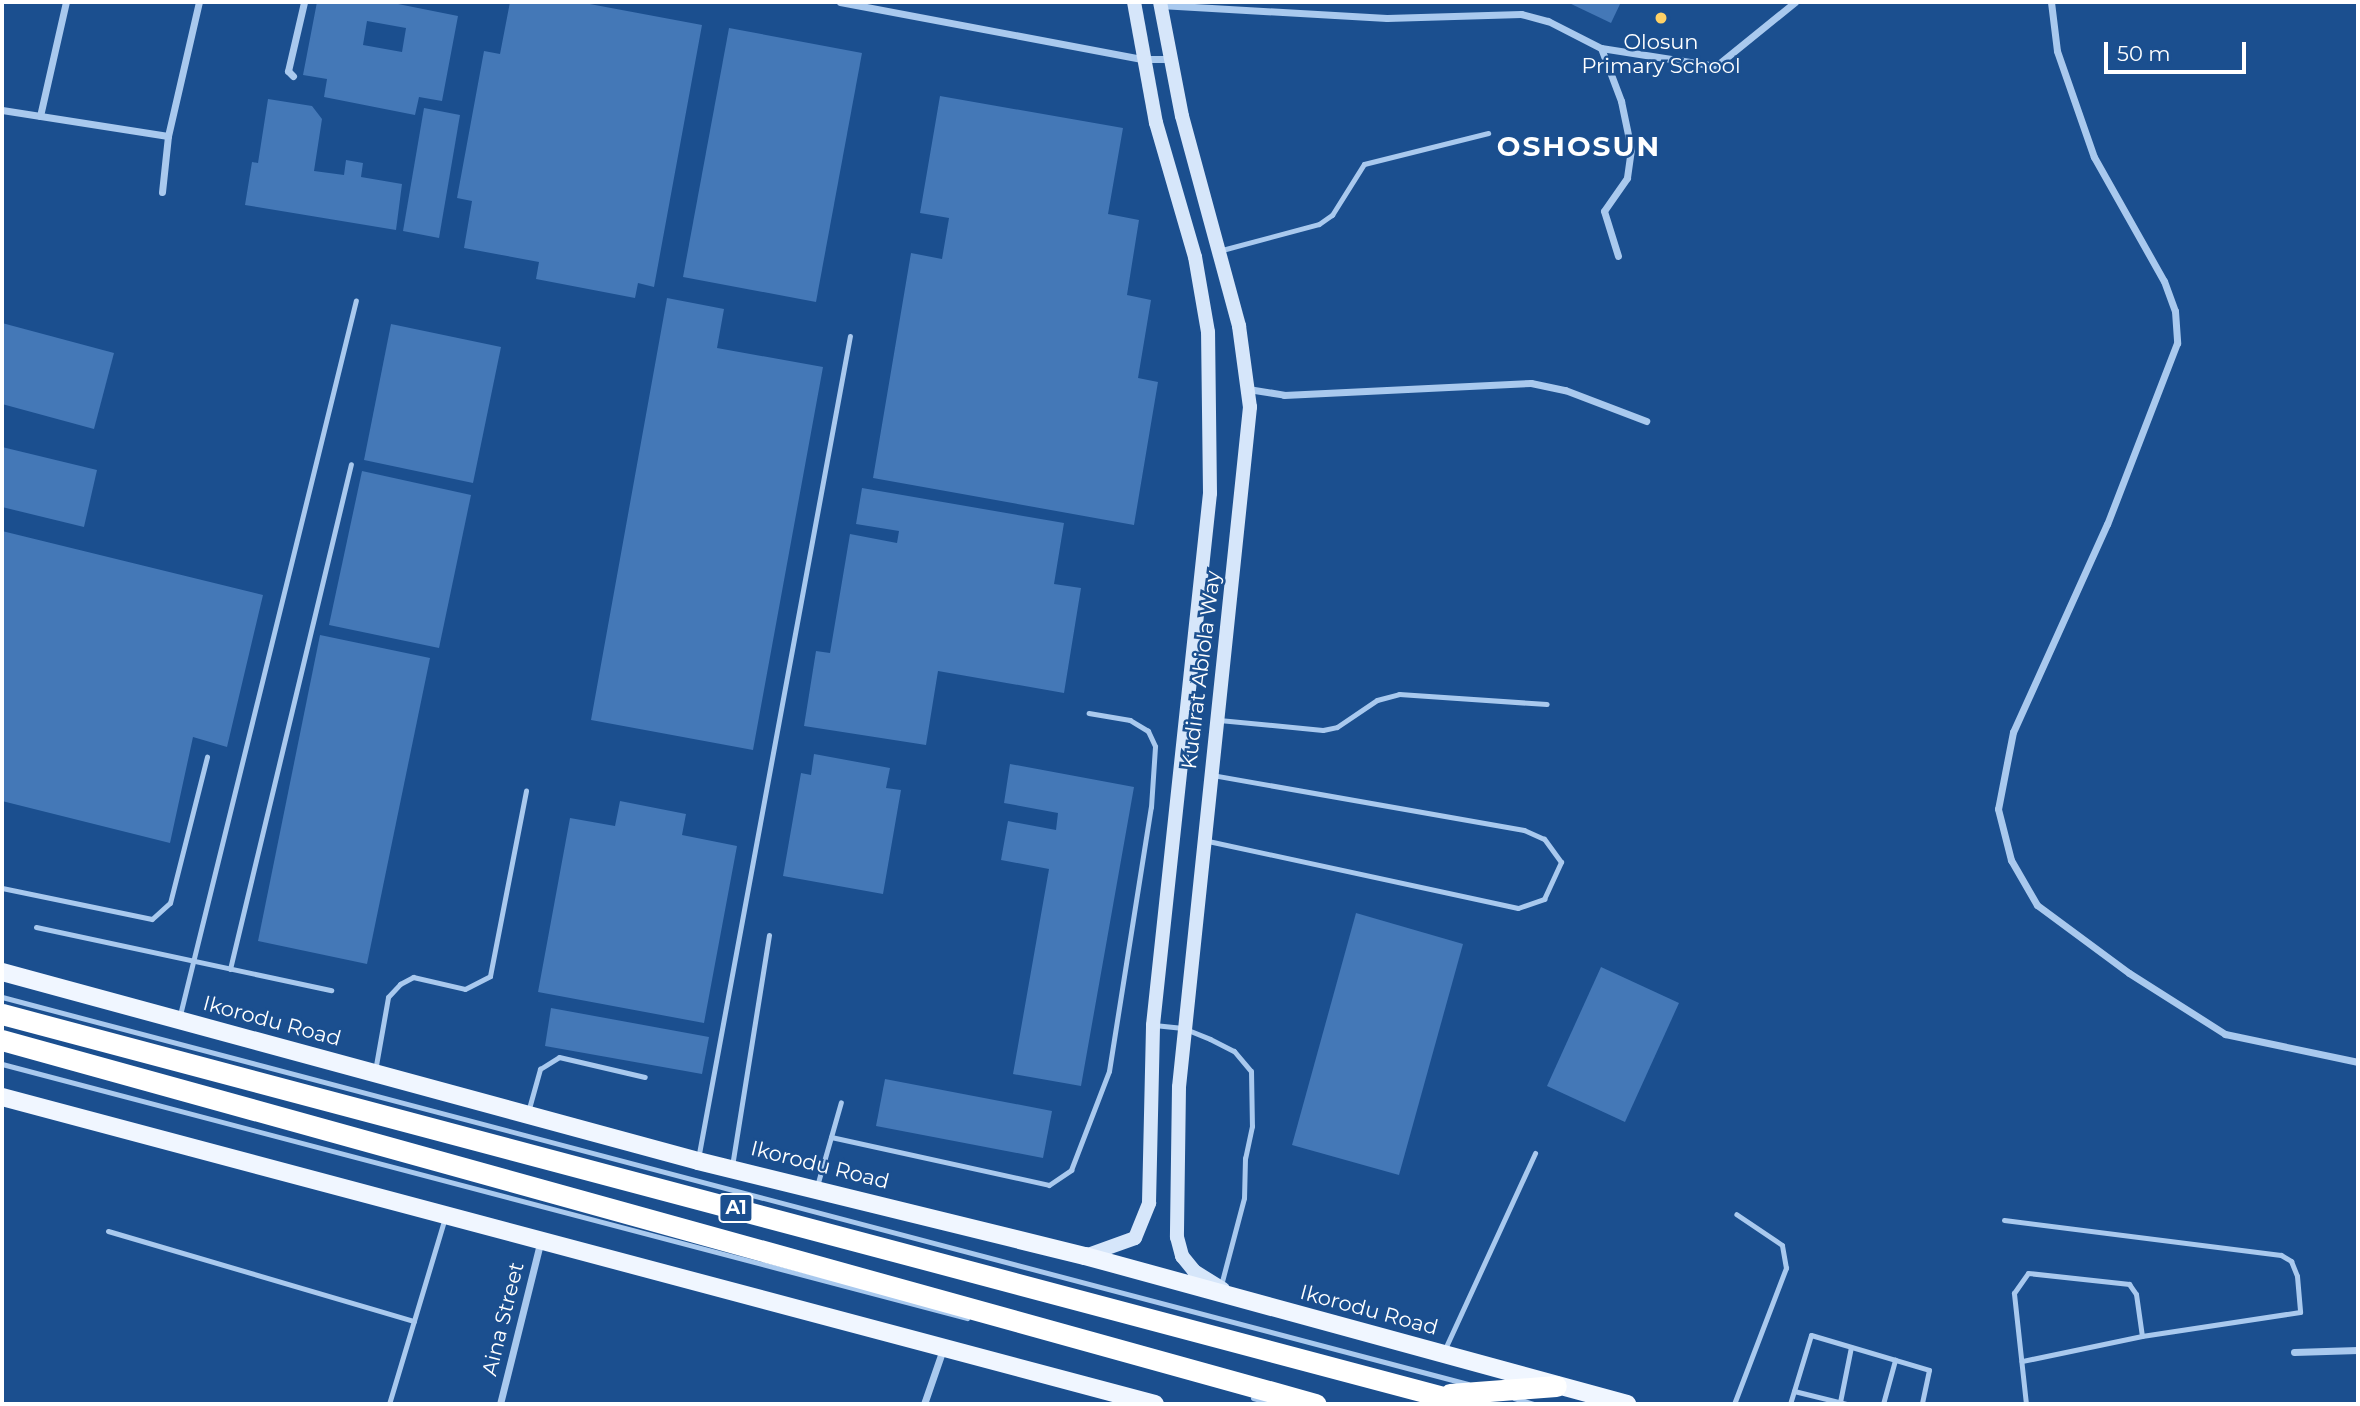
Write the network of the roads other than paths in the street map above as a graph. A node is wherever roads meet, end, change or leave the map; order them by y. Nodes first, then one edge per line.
1 (66, 2) edge
2 (200, 2) edge
3 (304, 2) edge
4 (840, 2) edge
5 (1134, 2) edge
6 (1796, 2) edge
7 (2051, 2) edge
8 (1160, 4) edge
9 (1601, 48) junction
10 (1142, 59) junction
11 (1170, 59) junction
12 (293, 76) dead end
13 (2, 110) edge
14 (40, 116) junction
15 (1488, 133) dead end
16 (168, 136) junction
17 (162, 192) dead end
18 (1222, 250) junction
19 (1618, 256) dead end
20 (356, 300) dead end
21 (850, 336) dead end
22 (1248, 389) junction
23 (1646, 421) dead end
24 (351, 464) dead end
25 (1547, 704) dead end
26 (1090, 713) dead end
27 (1215, 719) junction
28 (207, 757) dead end
29 (1210, 775) junction
30 (526, 790) dead end
31 (1203, 840) junction
32 (2, 888) edge
33 (36, 928) dead end
34 (769, 935) dead end
35 (193, 961) junction
36 (230, 969) junction
37 (2, 972) edge
38 (331, 990) dead end
39 (2, 997) edge
40 (2, 1014) edge
41 (178, 1022) junction
42 (1153, 1025) junction
43 (1183, 1028) junction
44 (2, 1040) edge
45 (2358, 1062) edge
46 (2, 1064) edge
47 (374, 1074) junction
48 (645, 1077) dead end
49 (2, 1097) edge
50 (841, 1102) dead end
51 (527, 1115) junction
52 (831, 1137) junction
53 (1535, 1153) dead end
54 (698, 1161) junction
55 (731, 1169) junction
56 (816, 1189) junction
57 (1736, 1214) dead end
58 (445, 1217) junction
59 (2004, 1220) dead end
60 (108, 1231) dead end
61 (540, 1243) junction
62 (1085, 1256) junction
63 (1220, 1288) junction
64 (1263, 1307) junction
65 (414, 1321) junction
66 (981, 1322) dead end
67 (2142, 1336) junction
68 (1851, 1347) junction
69 (943, 1349) junction
70 (2358, 1350) edge
71 (2294, 1352) dead end
72 (1442, 1355) junction
73 (1122, 1360) dead end
74 (1895, 1360) junction
75 (2022, 1361) junction
76 (1199, 1382) dead end
77 (1556, 1386) junction
78 (1493, 1391) junction
79 (1794, 1391) junction
80 (1437, 1395) junction
81 (1250, 1397) dead end
82 (1840, 1402) junction
83 (389, 1404) edge
84 (499, 1404) edge
85 (924, 1404) edge
86 (1155, 1404) edge
87 (1275, 1404) edge
88 (1315, 1404) edge
89 (1471, 1404) edge
90 (1534, 1404) edge
91 (1628, 1404) edge
92 (1734, 1404) edge
93 (1790, 1404) edge
94 (1847, 1404) edge
95 (1883, 1404) edge
96 (1922, 1404) edge
97 (2025, 1404) edge

1 - 14 street
2 - 16 street
3 - 12 street
4 - 10 street
5 - 10 main road, Kudirat Abiola Way
6 - 9 street
7 - 45 street
8 - 9 street
8 - 11 main road, Kudirat Abiola Way
9 - 19 street
10 - 11 street
10 - 42 main road, Kudirat Abiola Way
11 - 18 main road, Kudirat Abiola Way
13 - 14 street
14 - 16 street
15 - 18 lane
16 - 17 street
18 - 22 main road, Kudirat Abiola Way
20 - 35 lane
21 - 54 lane
22 - 23 street
22 - 27 main road, Kudirat Abiola Way
24 - 36 lane
25 - 27 lane
26 - 52 lane
27 - 29 main road, Kudirat Abiola Way
28 - 32 lane
29 - 31 main road, Kudirat Abiola Way
29 - 31 lane
30 - 47 lane
31 - 43 main road, Kudirat Abiola Way
33 - 35 lane
34 - 55 lane
35 - 36 lane
35 - 41 lane
36 - 38 lane
37 - 41 main road, Ikorodu Road
39 - 78 lane
40 - 80 highway, A1
41 - 47 main road, Ikorodu Road
42 - 43 lane
42 - 62 main road, Kudirat Abiola Way
43 - 63 main road, Kudirat Abiola Way
43 - 63 lane
44 - 88 highway, A1
46 - 66 lane
47 - 51 main road, Ikorodu Road
48 - 51 lane
49 - 58 main road
50 - 52 lane
51 - 54 main road, Ikorodu Road
52 - 56 lane
53 - 72 lane
54 - 55 main road, Ikorodu Road
55 - 56 main road, Ikorodu Road
56 - 62 main road, Ikorodu Road
57 - 92 lane
58 - 61 main road
58 - 65 lane
59 - 67 lane
60 - 65 lane
61 - 69 main road
61 - 84 street, Aina Street
62 - 64 main road, Ikorodu Road
63 - 64 main road, Kudirat Abiola Way
64 - 72 main road, Ikorodu Road
65 - 83 lane
67 - 75 lane
67 - 75 lane
68 - 74 lane
68 - 79 lane
68 - 82 lane
69 - 85 street
69 - 86 main road
70 - 71 street
72 - 77 main road, Ikorodu Road
73 - 76 lane
74 - 95 lane
74 - 96 lane
75 - 97 lane
77 - 78 highway
77 - 91 main road, Ikorodu Road
78 - 80 highway
78 - 90 lane
79 - 82 lane
79 - 93 lane
80 - 89 highway, A1
81 - 87 lane
82 - 94 lane

